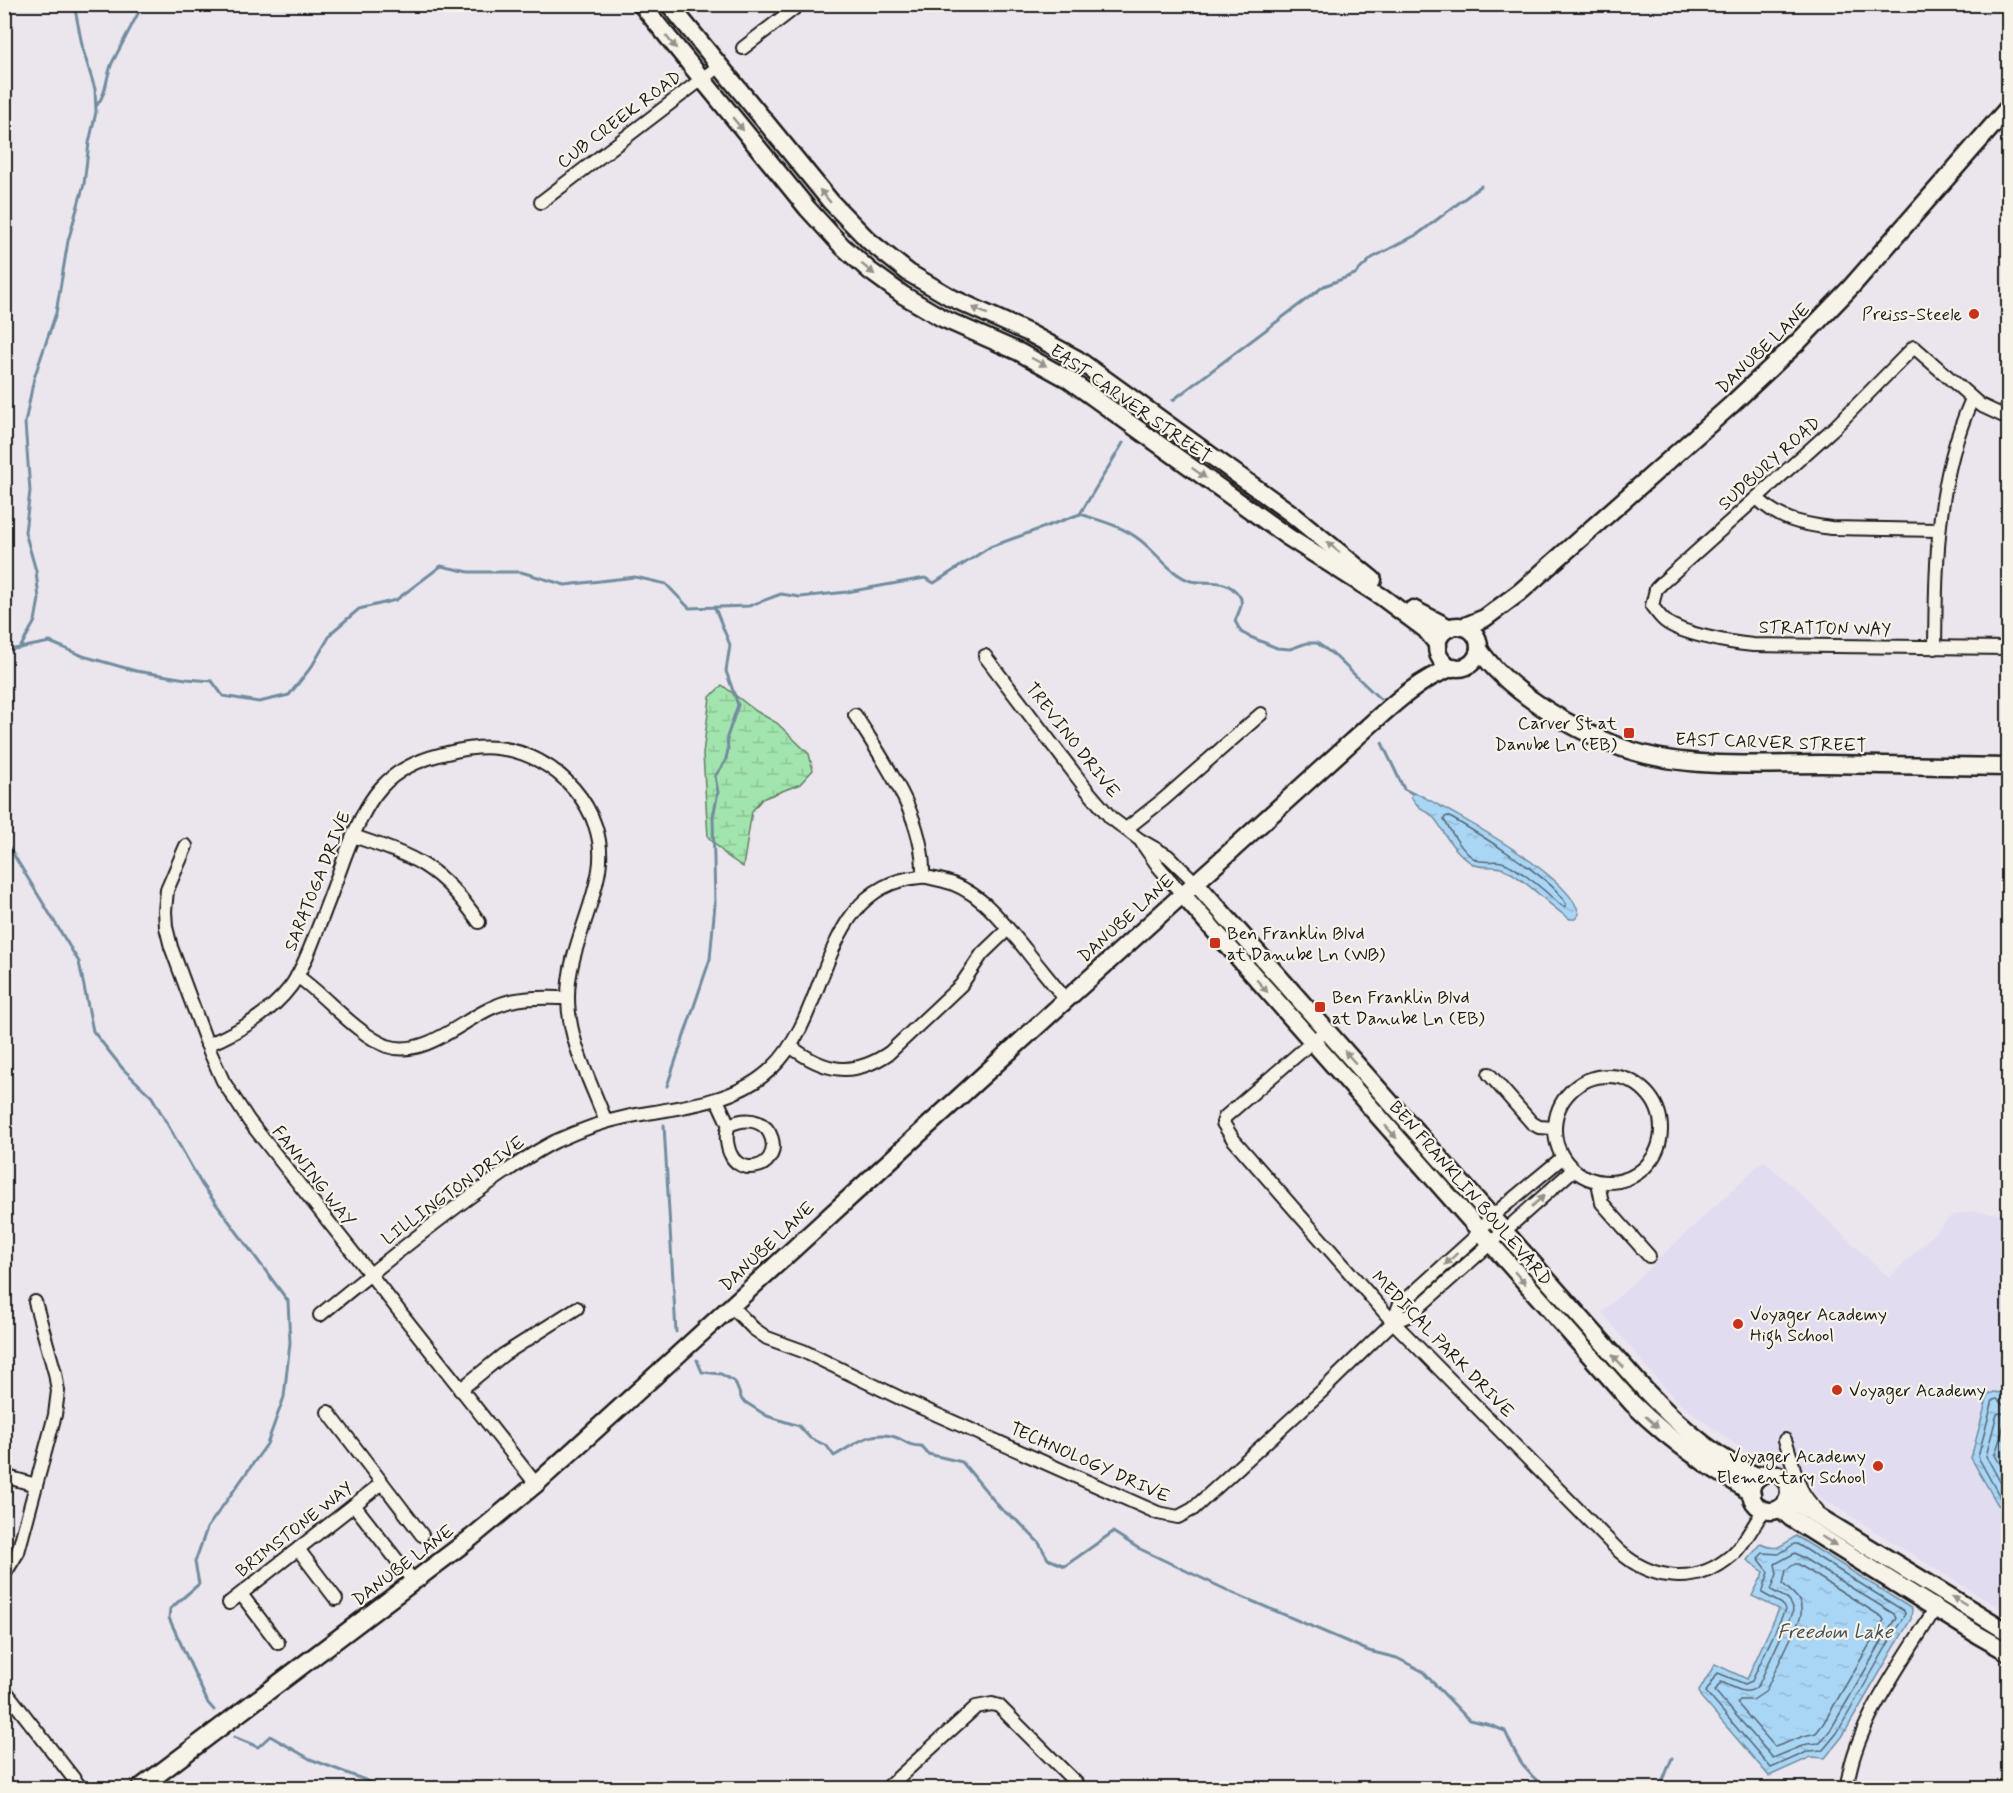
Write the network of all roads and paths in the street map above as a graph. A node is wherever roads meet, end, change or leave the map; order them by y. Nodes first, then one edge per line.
1 (641, 4) edge
2 (669, 4) edge
3 (800, 4) edge
4 (743, 48) dead end
5 (719, 66) junction
6 (701, 79) junction
7 (2008, 108) edge
8 (541, 202) dead end
9 (1972, 399) junction
10 (2008, 418) edge
11 (1757, 498) junction
12 (1938, 531) junction
13 (1520, 592) junction
14 (1652, 606) joint
15 (1456, 627) junction
16 (1479, 646) junction
17 (1438, 648) junction
18 (1935, 648) junction
19 (2008, 648) edge
20 (985, 656) dead end
21 (1459, 667) junction
22 (1514, 687) junction
23 (1396, 703) junction
24 (1261, 714) dead end
25 (855, 715) dead end
26 (2008, 767) edge
27 (1126, 829) junction
28 (353, 836) junction
29 (1140, 840) junction
30 (186, 846) dead end
31 (923, 876) junction
32 (1196, 882) junction
33 (1182, 894) junction
34 (479, 922) dead end
35 (1008, 929) junction
36 (297, 976) junction
37 (568, 998) junction
38 (1065, 999) junction
39 (1326, 1030) junction
40 (1312, 1042) junction
41 (207, 1045) junction
42 (790, 1046) junction
43 (1489, 1074) dead end
44 (717, 1099) junction
45 (606, 1122) junction
46 (729, 1125) junction
47 (1554, 1128) junction
48 (1562, 1158) junction
49 (1573, 1170) junction
50 (1598, 1182) junction
51 (1491, 1217) junction
52 (1504, 1232) junction
53 (1485, 1237) junction
54 (1649, 1256) dead end
55 (369, 1275) junction
56 (36, 1302) dead end
57 (731, 1306) junction
58 (577, 1308) dead end
59 (320, 1315) dead end
60 (1394, 1322) junction
61 (460, 1390) junction
62 (328, 1412) dead end
63 (1785, 1440) dead end
64 (4, 1476) edge
65 (1759, 1477) junction
66 (382, 1483) junction
67 (536, 1484) junction
68 (36, 1485) junction
69 (1752, 1494) junction
70 (1789, 1494) junction
71 (354, 1505) junction
72 (1772, 1509) junction
73 (1831, 1524) junction
74 (422, 1535) dead end
75 (298, 1549) junction
76 (4, 1575) edge
77 (414, 1582) junction
78 (241, 1594) junction
79 (336, 1599) dead end
80 (229, 1603) dead end
81 (1936, 1607) junction
82 (2008, 1632) edge
83 (279, 1643) dead end
84 (2008, 1652) edge
85 (4, 1689) edge
86 (81, 1788) edge
87 (140, 1788) edge
88 (887, 1788) edge
89 (1081, 1788) edge
90 (1847, 1788) edge

1 -> 6 street, EAST CARVER STREET
2 - 5 street, EAST CARVER STREET
3 - 4 street
5 - 6 street, CUB CREEK ROAD
15 -> 5 street, EAST CARVER STREET
6 - 8 street, CUB CREEK ROAD
6 -> 17 street, EAST CARVER STREET
7 - 13 street, DANUBE LANE
9 - 10 street
9 - 11 street, SUDBURY ROAD
9 - 12 street
11 - 12 street
11 - 14 street, SUDBURY ROAD
12 - 18 street
13 - 15 street, DANUBE LANE
13 - 16 street, DANUBE LANE
14 - 18 street, STRATTON WAY
15 - 16 street
15 - 17 street
16 - 21 street
16 - 22 street, EAST CARVER STREET
17 - 21 street
17 - 23 street, DANUBE LANE
18 - 19 street, STRATTON WAY
20 - 27 street, TREVINO DRIVE
21 - 22 street, EAST CARVER STREET
21 - 23 street, DANUBE LANE
22 - 26 street, EAST CARVER STREET
23 - 32 street, DANUBE LANE
24 - 27 street
25 - 31 street
27 - 29 street, TREVINO DRIVE
28 - 34 street
28 - 36 street, SARATOGA DRIVE
28 - 37 street, SARATOGA DRIVE
29 - 32 street, TREVINO DRIVE
29 - 33 street, TREVINO DRIVE
30 - 41 street, FANNING WAY
31 - 35 street, LILLINGTON DRIVE
31 - 42 street, LILLINGTON DRIVE
32 - 33 street, DANUBE LANE
32 - 39 street, BEN FRANKLIN BOULEVARD
33 - 38 street, DANUBE LANE
33 -> 40 street, BEN FRANKLIN BOULEVARD
35 - 38 street, LILLINGTON DRIVE
35 - 42 street
36 - 37 street
36 - 41 street, SARATOGA DRIVE
37 - 45 street, SARATOGA DRIVE
38 - 57 street, DANUBE LANE
39 - 40 street, MEDICAL PARK DRIVE
51 -> 39 street, BEN FRANKLIN BOULEVARD
40 -> 53 street, BEN FRANKLIN BOULEVARD
40 - 60 street, MEDICAL PARK DRIVE
41 - 55 street, FANNING WAY
42 - 44 street, LILLINGTON DRIVE
43 - 47 street
44 - 45 street, LILLINGTON DRIVE
44 - 46 street
45 - 55 street, LILLINGTON DRIVE
46 - 46 street
47 - 48 street
47 - 50 street
48 - 49 street
48 - 51 street, TECHNOLOGY DRIVE
49 - 50 street
52 -> 49 street, TECHNOLOGY DRIVE
50 - 54 street
51 - 52 street, BEN FRANKLIN BOULEVARD
51 - 53 street, TECHNOLOGY DRIVE
52 - 53 street, TECHNOLOGY DRIVE
65 -> 52 street, BEN FRANKLIN BOULEVARD
53 - 60 street, TECHNOLOGY DRIVE
53 -> 69 street, BEN FRANKLIN BOULEVARD
55 - 59 street, LILLINGTON DRIVE
55 - 61 street, FANNING WAY
56 - 68 street
57 - 60 street, TECHNOLOGY DRIVE
57 - 67 street, DANUBE LANE
58 - 61 street
60 - 72 street, MEDICAL PARK DRIVE
61 - 67 street, FANNING WAY
62 - 66 street
63 - 73 street
64 - 68 street
65 - 69 street
65 - 70 street
66 - 71 street, BRIMSTONE WAY
66 - 74 street
67 - 77 street, DANUBE LANE
68 - 76 street
69 - 72 street
70 - 72 street
70 - 73 street
71 - 75 street, BRIMSTONE WAY
71 - 77 street
72 -> 81 street
82 -> 73 street
75 - 78 street, BRIMSTONE WAY
75 - 79 street
77 - 87 street, DANUBE LANE
78 - 80 street, BRIMSTONE WAY
78 - 83 street
81 - 84 street
81 - 90 street
85 - 86 street
88 - 89 street

